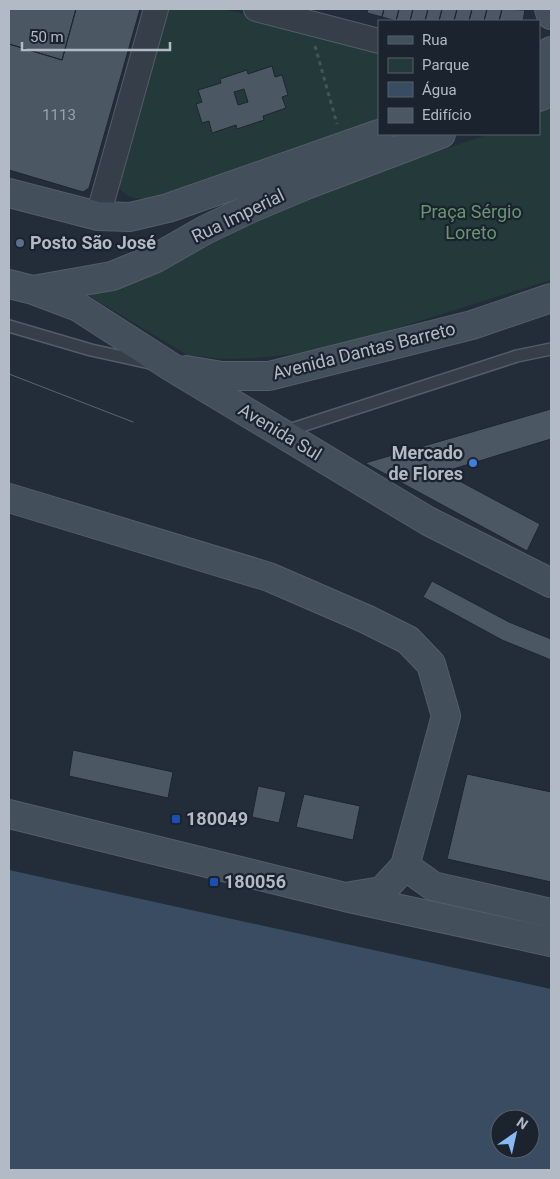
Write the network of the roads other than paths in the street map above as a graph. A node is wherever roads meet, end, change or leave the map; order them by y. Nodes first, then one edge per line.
1 (156, 9) edge
2 (256, 9) edge
3 (549, 9) edge
4 (551, 15) edge
5 (378, 41) edge
6 (551, 51) edge
7 (540, 74) edge
8 (378, 134) edge
9 (438, 135) edge
10 (9, 193) edge
11 (98, 216) junction
12 (21, 287) edge
13 (551, 298) edge
14 (9, 326) edge
15 (551, 349) edge
16 (173, 368) junction
17 (281, 432) junction
18 (9, 498) edge
19 (551, 583) edge
20 (9, 814) edge
21 (404, 866) junction
22 (345, 897) junction
23 (551, 913) edge
24 (551, 942) edge

1 - 11 street
2 - 5 street
3 - 4 main road
6 - 7 main road
8 - 11 main road, Rua Imperial
9 - 12 main road, Rua Imperial
10 - 11 main road, Rua Imperial
12 - 16 main road, Avenida Sul
13 - 16 main road, Avenida Dantas Barreto
14 - 16 lane
15 - 17 lane
16 - 17 main road, Avenida Sul
17 - 19 main road, Avenida Sul
18 - 21 main road
20 - 22 main road
21 - 22 main road
21 - 23 main road
22 - 24 main road

